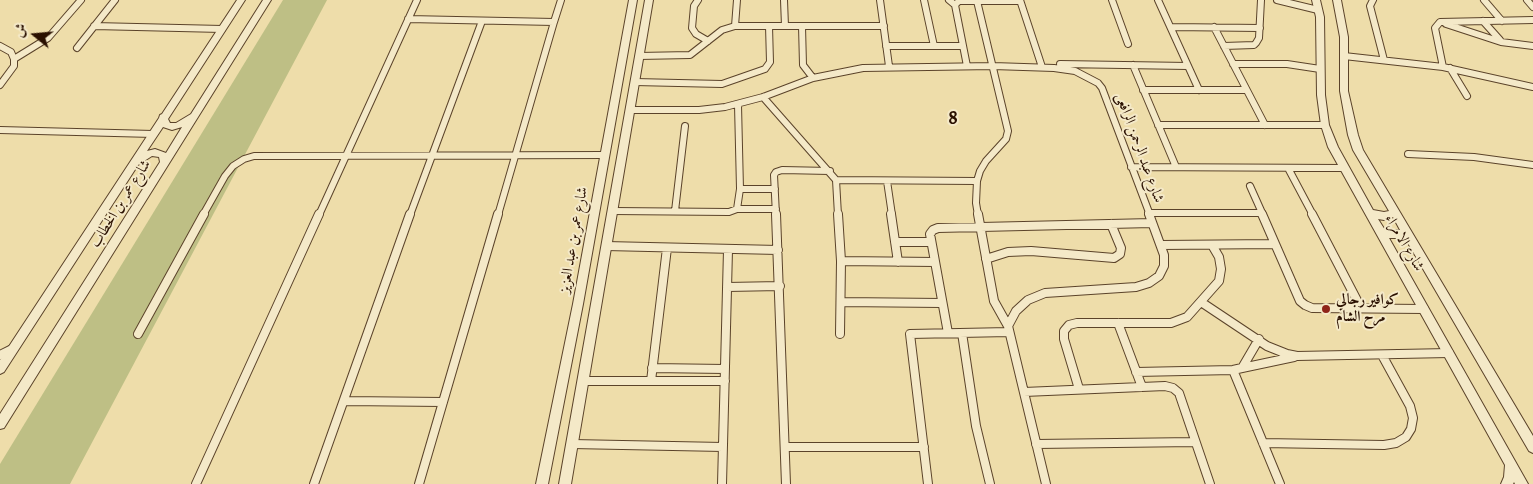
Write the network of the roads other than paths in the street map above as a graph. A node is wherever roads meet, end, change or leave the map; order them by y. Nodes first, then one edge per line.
1 (81, 0) edge
2 (115, 0) edge
3 (241, 0) edge
4 (267, 0) edge
5 (417, 0) edge
6 (561, 0) edge
7 (633, 0) edge
8 (649, 0) edge
9 (698, 0) edge
10 (736, 0) edge
11 (784, 0) edge
12 (880, 0) edge
13 (924, 0) edge
14 (949, 0) edge
15 (1020, 0) edge
16 (1112, 0) edge
17 (1158, 0) edge
18 (1261, 0) edge
19 (1277, 0) edge
20 (1337, 0) edge
21 (1373, 0) edge
22 (1484, 0) edge
23 (1527, 0) edge
24 (977, 1) edge
25 (955, 5) junction
26 (1317, 5) edge
27 (1533, 7) edge
28 (408, 19) junction
29 (1533, 20) edge
30 (482, 21) junction
31 (1483, 21) junction
32 (1502, 21) junction
33 (554, 22) junction
34 (1440, 22) junction
35 (94, 26) junction
36 (734, 26) junction
37 (769, 26) junction
38 (784, 26) junction
39 (802, 26) junction
40 (884, 26) junction
41 (1171, 27) junction
42 (1214, 27) junction
43 (1260, 28) junction
44 (222, 29) junction
45 (642, 38) junction
46 (626, 39) junction
47 (708, 41) junction
48 (1501, 42) junction
49 (1128, 44) dead end
50 (0, 46) edge
51 (886, 46) junction
52 (934, 46) junction
53 (963, 46) junction
54 (1224, 46) junction
55 (1533, 46) edge
56 (77, 48) dead end
57 (639, 56) junction
58 (1344, 56) junction
59 (14, 59) junction
60 (1384, 60) junction
61 (1233, 64) junction
62 (1133, 65) junction
63 (889, 66) junction
64 (967, 66) junction
65 (993, 66) junction
66 (1042, 66) junction
67 (1188, 66) junction
68 (1446, 68) junction
69 (1320, 70) junction
70 (814, 78) junction
71 (635, 82) junction
72 (0, 84) edge
73 (1533, 87) edge
74 (1143, 90) junction
75 (1199, 90) junction
76 (1246, 90) junction
77 (1468, 96) dead end
78 (763, 97) junction
79 (738, 105) junction
80 (630, 110) junction
81 (194, 115) junction
82 (163, 117) junction
83 (1158, 125) junction
84 (1265, 125) junction
85 (1325, 125) junction
86 (685, 126) dead end
87 (0, 130) edge
88 (153, 134) junction
89 (1408, 154) dead end
90 (346, 155) junction
91 (605, 155) junction
92 (431, 156) junction
93 (515, 156) junction
94 (165, 162) junction
95 (1533, 165) edge
96 (1132, 167) junction
97 (1176, 167) junction
98 (1288, 168) junction
99 (1343, 168) junction
100 (130, 169) junction
101 (830, 171) junction
102 (836, 180) junction
103 (887, 180) junction
104 (977, 181) junction
105 (1250, 186) dead end
106 (740, 189) junction
107 (775, 189) junction
108 (737, 209) junction
109 (776, 209) junction
110 (613, 210) junction
111 (675, 211) junction
112 (1261, 213) junction
113 (1369, 213) junction
114 (1395, 213) junction
115 (1148, 214) junction
116 (1152, 223) junction
117 (1111, 224) junction
118 (981, 227) junction
119 (1382, 235) junction
120 (1408, 235) junction
121 (895, 242) junction
122 (931, 242) junction
123 (1275, 244) junction
124 (1160, 245) junction
125 (1212, 245) junction
126 (606, 246) junction
127 (667, 248) junction
128 (728, 250) junction
129 (778, 250) junction
130 (986, 259) junction
131 (841, 261) junction
132 (898, 262) junction
133 (935, 262) junction
134 (780, 286) junction
135 (727, 287) junction
136 (840, 302) junction
137 (1201, 302) junction
138 (942, 303) junction
139 (578, 304) junction
140 (596, 305) junction
141 (1361, 308) junction
142 (1424, 309) junction
143 (1118, 323) junction
144 (1009, 329) junction
145 (948, 333) junction
146 (962, 333) junction
147 (138, 334) dead end
148 (840, 334) dead end
149 (1259, 339) junction
150 (14, 348) junction
151 (1449, 353) junction
152 (0, 355) edge
153 (1382, 355) junction
154 (1297, 356) junction
155 (652, 368) junction
156 (0, 369) edge
157 (725, 369) junction
158 (1238, 369) junction
159 (1136, 372) junction
160 (584, 381) junction
161 (651, 381) junction
162 (724, 381) junction
163 (1142, 387) junction
164 (1079, 390) junction
165 (1024, 392) junction
166 (345, 401) junction
167 (443, 402) junction
168 (0, 424) edge
169 (1195, 442) junction
170 (1263, 442) junction
171 (572, 444) junction
172 (1036, 444) junction
173 (723, 447) junction
174 (785, 447) junction
175 (924, 447) junction
176 (1533, 447) edge
177 (1511, 464) junction
178 (196, 484) edge
179 (314, 484) edge
180 (419, 484) edge
181 (542, 484) edge
182 (565, 484) edge
183 (722, 484) edge
184 (786, 484) edge
185 (928, 484) edge
186 (990, 484) edge
187 (1046, 484) edge
188 (1210, 484) edge
189 (1280, 484) edge
190 (1506, 484) edge
191 (1522, 484) edge

1 - 59 street
2 - 35 street
3 - 44 street, شارع عمر بن الخطاب
4 - 81 street, شارع عمر بن الخطاب
5 - 28 street
6 - 33 street
7 - 46 street, شارع عمر بن عبد العزيز
8 - 45 street
9 - 47 street
10 - 36 street
11 - 38 street
12 - 40 street
13 - 52 street
14 - 25 street
15 - 24 street
15 - 66 street
16 - 49 street
17 - 41 street
18 - 43 street
19 - 26 street
20 - 58 street, شارع الامراء
21 - 60 street
22 - 32 street
23 - 27 street
24 - 25 street
24 - 65 street
25 - 53 street
26 - 69 street, شارع الامراء
28 - 30 street
28 - 90 street
29 - 32 street
30 - 33 street
30 - 92 street
31 - 32 street
31 - 34 street
31 - 48 street
33 - 93 street
34 - 48 street
34 - 68 street
35 - 44 street
35 - 56 street
36 - 37 street
36 - 47 street
37 - 38 street
37 - 71 street
38 - 39 street
39 - 40 street
39 - 70 street
40 - 51 street
41 - 42 street
41 - 67 street
42 - 43 street
42 - 54 street
43 - 54 street
44 - 82 street, شارع عمر بن الخطاب
45 - 46 street
45 - 57 street
46 - 91 street, شارع عمر بن عبد العزيز
47 - 57 street
48 - 55 street
50 - 59 street
51 - 52 street
51 - 63 street
52 - 53 street
53 - 64 street
54 - 61 street
57 - 71 street
58 - 60 street
58 - 114 street, شارع الامراء
59 - 72 street
60 - 68 street
61 - 69 street
61 - 76 street
62 - 66 street
62 - 67 street
62 - 74 street
63 - 64 street, شارع عبد الرحمن الرافعى
63 - 70 street, شارع عبد الرحمن الرافعى
64 - 65 street, شارع عبد الرحمن الرافعى
65 - 66 street, شارع عبد الرحمن الرافعى
65 - 104 street
66 - 96 street, شارع عبد الرحمن الرافعى
67 - 75 street
68 - 73 street
68 - 77 street
69 - 85 street, شارع الامراء
70 - 78 street, شارع عبد الرحمن الرافعى
71 - 80 street
74 - 75 street
74 - 83 street
75 - 76 street
76 - 84 street
78 - 79 street, شارع عبد الرحمن الرافعى
78 - 101 street
79 - 80 street, شارع عبد الرحمن الرافعى
79 - 106 street
80 - 110 street
81 - 82 street
81 - 94 street, شارع عمر بن الخطاب
82 - 88 street, شارع عمر بن الخطاب
83 - 84 street
83 - 97 street
84 - 85 street
85 - 99 street, شارع الامراء
86 - 111 street
87 - 88 street
88 - 100 street, شارع عمر بن الخطاب
89 - 95 street
90 - 92 street
90 - 147 street
90 - 178 street
91 - 93 street
91 - 139 street, شارع عمر بن عبد العزيز
92 - 93 street
92 - 166 street
93 - 167 street
94 - 100 street
94 - 168 street, شارع عمر بن الخطاب
96 - 97 street
96 - 115 street, شارع عبد الرحمن الرافعى
97 - 98 street
98 - 99 street
98 - 141 street
99 - 113 street, شارع الامراء
100 - 150 street, شارع عمر بن الخطاب
101 - 102 street
101 - 107 street
102 - 103 street
102 - 131 street
103 - 104 street
103 - 121 street
104 - 118 street
105 - 112 street
106 - 107 street
106 - 108 street
107 - 109 street
108 - 109 street
108 - 111 street
109 - 129 street
110 - 111 street
110 - 126 street
112 - 115 street
112 - 123 street
113 - 114 street
113 - 119 street, شارع الامراء
114 - 120 street, شارع الامراء
115 - 116 street, شارع عبد الرحمن الرافعى
116 - 117 street
116 - 124 street, شارع عبد الرحمن الرافعى
117 - 118 street
117 - 130 street
118 - 122 street
118 - 130 street
119 - 120 street
119 - 142 street, شارع الامراء
120 - 176 street, شارع الامراء
121 - 122 street
121 - 132 street
122 - 133 street
123 - 125 street
123 - 141 street
124 - 125 street
124 - 144 street, شارع عبد الرحمن الرافعى
125 - 137 street
126 - 127 street
126 - 140 street
127 - 128 street
127 - 155 street
128 - 129 street
128 - 135 street
129 - 134 street
130 - 144 street
131 - 132 street
131 - 136 street
132 - 133 street
133 - 138 street
134 - 135 street
134 - 174 street
135 - 157 street
136 - 138 street
136 - 148 street
137 - 143 street
137 - 149 street
138 - 145 street
139 - 140 street
139 - 181 street, شارع عمر بن عبد العزيز
140 - 160 street
141 - 142 street
142 - 151 street, شارع الامراء
143 - 159 street
143 - 164 street
144 - 146 street
144 - 165 street
145 - 146 street
145 - 175 street
146 - 186 street
149 - 154 street
149 - 158 street
150 - 152 street
150 - 156 street, شارع عمر بن الخطاب
151 - 153 street
151 - 177 street, شارع الامراء
153 - 154 street
153 - 170 street
154 - 158 street
155 - 157 street
155 - 161 street
157 - 162 street
158 - 159 street
158 - 170 street
159 - 163 street
160 - 161 street
160 - 171 street
161 - 162 street
162 - 173 street
163 - 164 street
163 - 169 street
164 - 165 street
165 - 172 street
166 - 167 street
166 - 179 street
167 - 180 street
169 - 172 street
169 - 188 street
170 - 189 street
171 - 173 street
171 - 182 street
172 - 187 street
173 - 183 street
174 - 175 street
174 - 184 street
175 - 185 street
177 - 190 street
177 - 191 street, شارع الامراء

